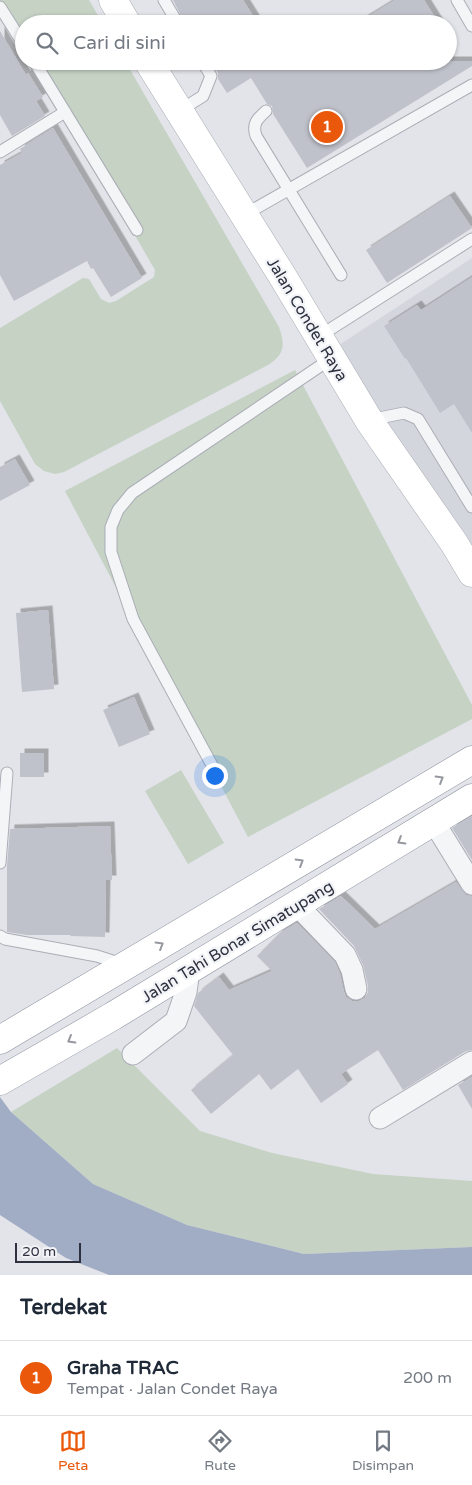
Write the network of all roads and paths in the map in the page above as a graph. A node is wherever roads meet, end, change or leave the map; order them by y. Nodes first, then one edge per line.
1 (113, 0) edge
2 (164, 0) edge
3 (457, 0) edge
4 (0, 6) edge
5 (122, 15) edge
6 (173, 15) edge
7 (472, 26) edge
8 (15, 30) edge
9 (39, 70) edge
10 (154, 70) edge
11 (207, 70) edge
12 (472, 85) edge
13 (179, 111) junction
14 (266, 111) dead end
15 (65, 112) junction
16 (0, 152) edge
17 (288, 190) junction
18 (244, 215) junction
19 (137, 230) dead end
20 (472, 239) edge
21 (341, 275) dead end
22 (325, 347) junction
23 (370, 422) junction
24 (472, 507) edge
25 (472, 573) edge
26 (472, 760) edge
27 (214, 769) dead end
28 (7, 773) dead end
29 (416, 794) junction
30 (472, 798) edge
31 (437, 827) junction
32 (0, 862) edge
33 (472, 884) edge
34 (297, 904) junction
35 (0, 936) edge
36 (125, 965) junction
37 (189, 970) junction
38 (356, 989) dead end
39 (0, 1040) edge
40 (133, 1054) dead end
41 (472, 1062) edge
42 (0, 1081) edge
43 (380, 1118) dead end

1 - 5 main road
2 - 6 lane
3 - 7 lane
4 - 8 lane
9 - 15 lane
10 - 13 main road, Jalan Condet Raya
11 - 13 lane
12 - 17 lane
13 - 18 main road, Jalan Condet Raya
14 - 17 lane
15 - 16 lane
15 - 19 lane
17 - 18 lane
17 - 21 lane
18 - 22 main road, Jalan Condet Raya
20 - 22 lane
22 - 23 main road, Jalan Condet Raya
22 - 27 lane
23 - 24 lane
23 - 25 main road, Jalan Condet Raya
29 -> 26 main road
28 - 32 lane
29 - 31 main road
36 -> 29 main road
30 - 31 main road, Jalan Tahi Bonar Simatupang
31 - 33 street
31 -> 34 main road, Jalan Tahi Bonar Simatupang
34 - 37 main road, Jalan Tahi Bonar Simatupang
34 - 38 street
35 - 36 lane
36 - 39 main road
37 - 40 street
37 -> 42 main road, Jalan Tahi Bonar Simatupang
41 - 43 street

